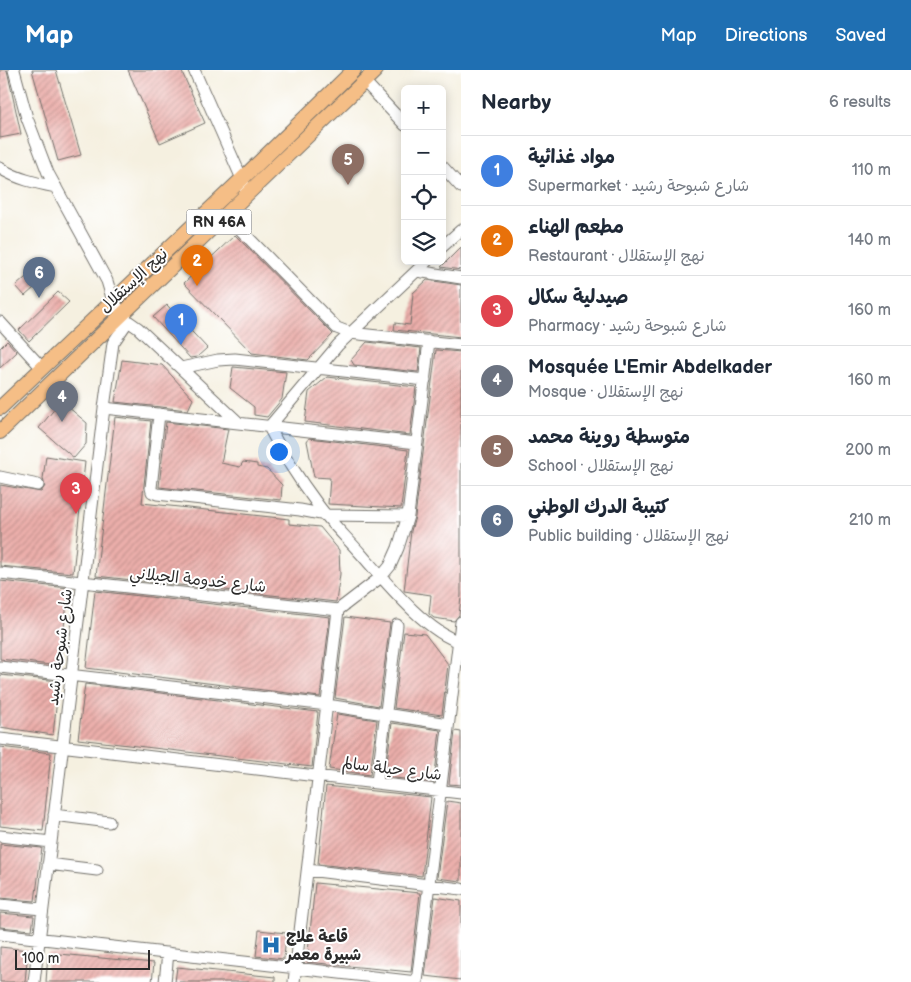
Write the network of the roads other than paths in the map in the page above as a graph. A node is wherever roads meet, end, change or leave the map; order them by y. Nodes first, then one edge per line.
1 (14, 70) edge
2 (194, 70) edge
3 (354, 70) edge
4 (376, 70) edge
5 (364, 81) junction
6 (401, 121) edge
7 (0, 168) edge
8 (446, 170) edge
9 (242, 179) junction
10 (56, 187) junction
11 (461, 187) edge
12 (246, 196) junction
13 (226, 215) junction
14 (461, 230) edge
15 (446, 243) edge
16 (423, 265) edge
17 (417, 271) junction
18 (461, 278) edge
19 (113, 301) junction
20 (125, 317) junction
21 (1, 326) edge
22 (350, 333) junction
23 (429, 342) junction
24 (461, 345) edge
25 (318, 367) junction
26 (42, 368) junction
27 (182, 368) junction
28 (425, 380) junction
29 (104, 408) junction
30 (0, 410) edge
31 (159, 414) junction
32 (239, 423) junction
33 (5, 427) edge
34 (269, 427) junction
35 (417, 443) junction
36 (0, 477) edge
37 (38, 485) dead end
38 (326, 515) junction
39 (408, 516) junction
40 (0, 573) edge
41 (381, 577) junction
42 (83, 583) junction
43 (338, 610) junction
44 (461, 622) edge
45 (397, 624) dead end
46 (460, 642) edge
47 (0, 667) edge
48 (72, 675) junction
49 (327, 705) junction
50 (385, 715) junction
51 (448, 724) junction
52 (0, 739) edge
53 (63, 747) junction
54 (319, 775) junction
55 (377, 782) junction
56 (439, 790) junction
57 (461, 793) edge
58 (54, 815) junction
59 (109, 822) dead end
60 (0, 836) edge
61 (51, 842) junction
62 (48, 864) junction
63 (97, 870) dead end
64 (308, 870) junction
65 (428, 885) junction
66 (461, 889) edge
67 (0, 905) edge
68 (42, 909) junction
69 (0, 934) edge
70 (39, 939) junction
71 (168, 954) junction
72 (296, 968) junction
73 (34, 982) edge
74 (165, 982) edge
75 (294, 982) edge
76 (417, 982) edge

1 - 10 street
2 - 9 street
3 - 9 main road, نهج الإستقلال / RN 46A
4 - 5 main road, نهج الإستقلال / RN 46A
5 - 6 street
5 - 12 main road, نهج الإستقلال / RN 46A
7 - 10 street
8 - 11 street
9 - 12 street
9 - 19 main road, نهج الإستقلال / RN 46A
10 - 19 street
12 - 13 main road, نهج الإستقلال / RN 46A
13 - 20 main road, نهج الإستقلال / RN 46A
13 - 22 street
14 - 15 street
16 - 17 street
17 - 18 street
17 - 22 street
19 - 20 street
19 - 26 main road, نهج الإستقلال / RN 46A
20 - 27 street
20 - 29 street, شارع شبوحة رشيد
20 - 33 main road, نهج الإستقلال / RN 46A
21 - 26 street
22 - 23 street
22 - 25 street
23 - 24 street
23 - 28 street
25 - 27 street
25 - 28 street
25 - 34 street
26 - 30 main road, نهج الإستقلال / RN 46A
27 - 32 street
28 - 35 street
29 - 31 street
29 - 42 street, شارع شبوحة رشيد
30 - 33 street
31 - 32 street
31 - 38 street
32 - 34 street
34 - 35 street
34 - 38 street
35 - 39 street
36 - 37 street
38 - 39 street
38 - 41 street
39 - 41 street
40 - 42 street, شارع خدومة الجيلاني
41 - 43 street
41 - 46 street
42 - 43 street, شارع خدومة الجيلاني
42 - 48 street, شارع شبوحة رشيد
43 - 49 street
44 - 46 street
45 - 50 street
46 - 51 street
47 - 48 street
48 - 49 street
48 - 53 street, شارع شبوحة رشيد
49 - 50 street
49 - 54 street
50 - 51 street
50 - 55 street
51 - 56 street
52 - 53 street, شارع حيلة سالم
53 - 54 street, شارع حيلة سالم
53 - 58 street, شارع شبوحة رشيد
54 - 55 street, شارع حيلة سالم
54 - 64 street
55 - 56 street, شارع حيلة سالم
56 - 57 street, شارع حيلة سالم
56 - 65 street
58 - 59 street
58 - 61 street, شارع شبوحة رشيد
60 - 61 street
61 - 62 street, شارع شبوحة رشيد
62 - 63 street
62 - 68 street, شارع شبوحة رشيد
64 - 65 street
64 - 72 street
65 - 66 street
65 - 76 street
67 - 68 street
68 - 70 street, شارع شبوحة رشيد
69 - 70 street
70 - 71 street
70 - 73 street, شارع شبوحة رشيد
71 - 72 street
71 - 74 street
72 - 75 street
72 - 76 street

